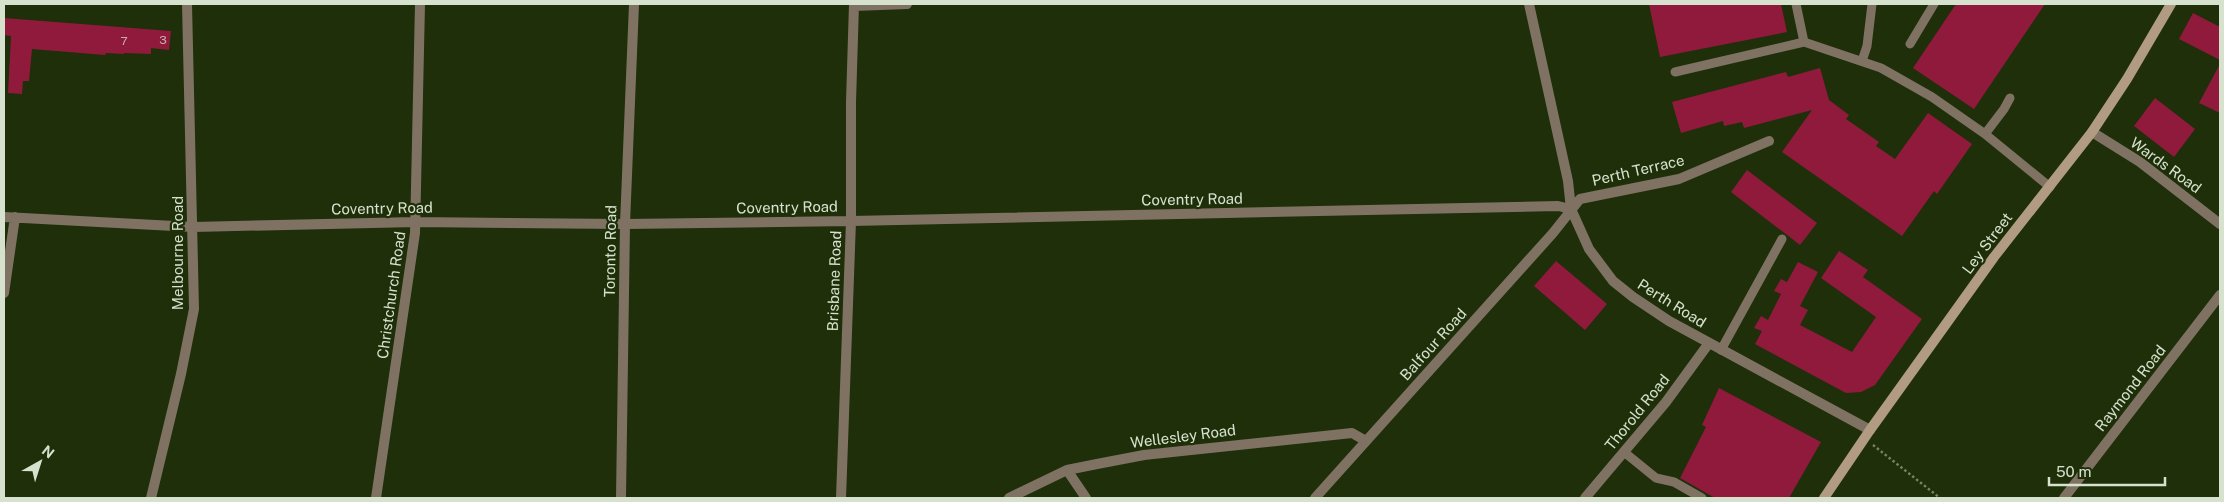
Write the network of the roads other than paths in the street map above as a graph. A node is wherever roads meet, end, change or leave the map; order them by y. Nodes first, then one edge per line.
1 (187, 4) edge
2 (420, 4) edge
3 (634, 4) edge
4 (907, 4) edge
5 (1529, 4) edge
6 (1796, 4) edge
7 (1872, 4) edge
8 (1934, 4) edge
9 (2171, 4) edge
10 (854, 5) edge
11 (1804, 42) junction
12 (1910, 44) dead end
13 (1862, 61) junction
14 (1675, 72) dead end
15 (2010, 98) dead end
16 (2092, 132) junction
17 (1985, 134) junction
18 (1769, 141) dead end
19 (2050, 186) junction
20 (1571, 209) junction
21 (4, 217) edge
22 (15, 217) junction
23 (851, 221) junction
24 (415, 222) junction
25 (625, 224) junction
26 (2220, 224) edge
27 (193, 227) junction
28 (1782, 239) dead end
29 (4, 293) edge
30 (2220, 295) edge
31 (1709, 343) junction
32 (1722, 350) junction
33 (1867, 434) junction
34 (1366, 441) junction
35 (1624, 452) junction
36 (1067, 470) junction
37 (151, 498) edge
38 (376, 498) edge
39 (621, 498) edge
40 (841, 498) edge
41 (1009, 498) edge
42 (1086, 498) edge
43 (1315, 498) edge
44 (1585, 498) edge
45 (1702, 498) edge
46 (1824, 498) edge
47 (2064, 498) edge

1 - 27 street, Melbourne Road
2 - 24 street, Christchurch Road
3 - 25 street, Toronto Road
4 - 10 street
5 - 20 street, Perth Road
6 - 11 lane
7 - 13 lane
8 - 12 lane
9 - 16 street, Ley Street
10 - 23 street, Brisbane Road
11 - 13 lane
11 - 14 lane
13 - 17 lane
15 - 17 lane
16 - 19 street, Ley Street
16 - 26 street, Wards Road
17 - 19 lane
18 - 20 street, Perth Terrace
19 - 33 street, Ley Street
20 - 23 street, Coventry Road
20 - 31 street, Perth Road
20 - 34 street, Balfour Road
21 - 22 street, Coventry Road
22 - 27 street, Coventry Road
22 - 29 street
23 - 25 street, Coventry Road
23 - 40 street, Brisbane Road
24 - 25 street, Coventry Road
24 - 27 street, Coventry Road
24 - 38 street, Christchurch Road
25 - 39 street, Toronto Road
27 - 37 street, Melbourne Road
28 - 32 lane
30 - 47 street, Raymond Road
31 - 32 street, Perth Road
31 - 35 street, Thorold Road
32 - 33 street, Perth Road
33 - 46 street, Ley Street
34 - 36 street, Wellesley Road
34 - 43 street, Balfour Road
35 - 44 street, Thorold Road
35 - 45 lane
36 - 41 street, Wellesley Road
36 - 42 street

